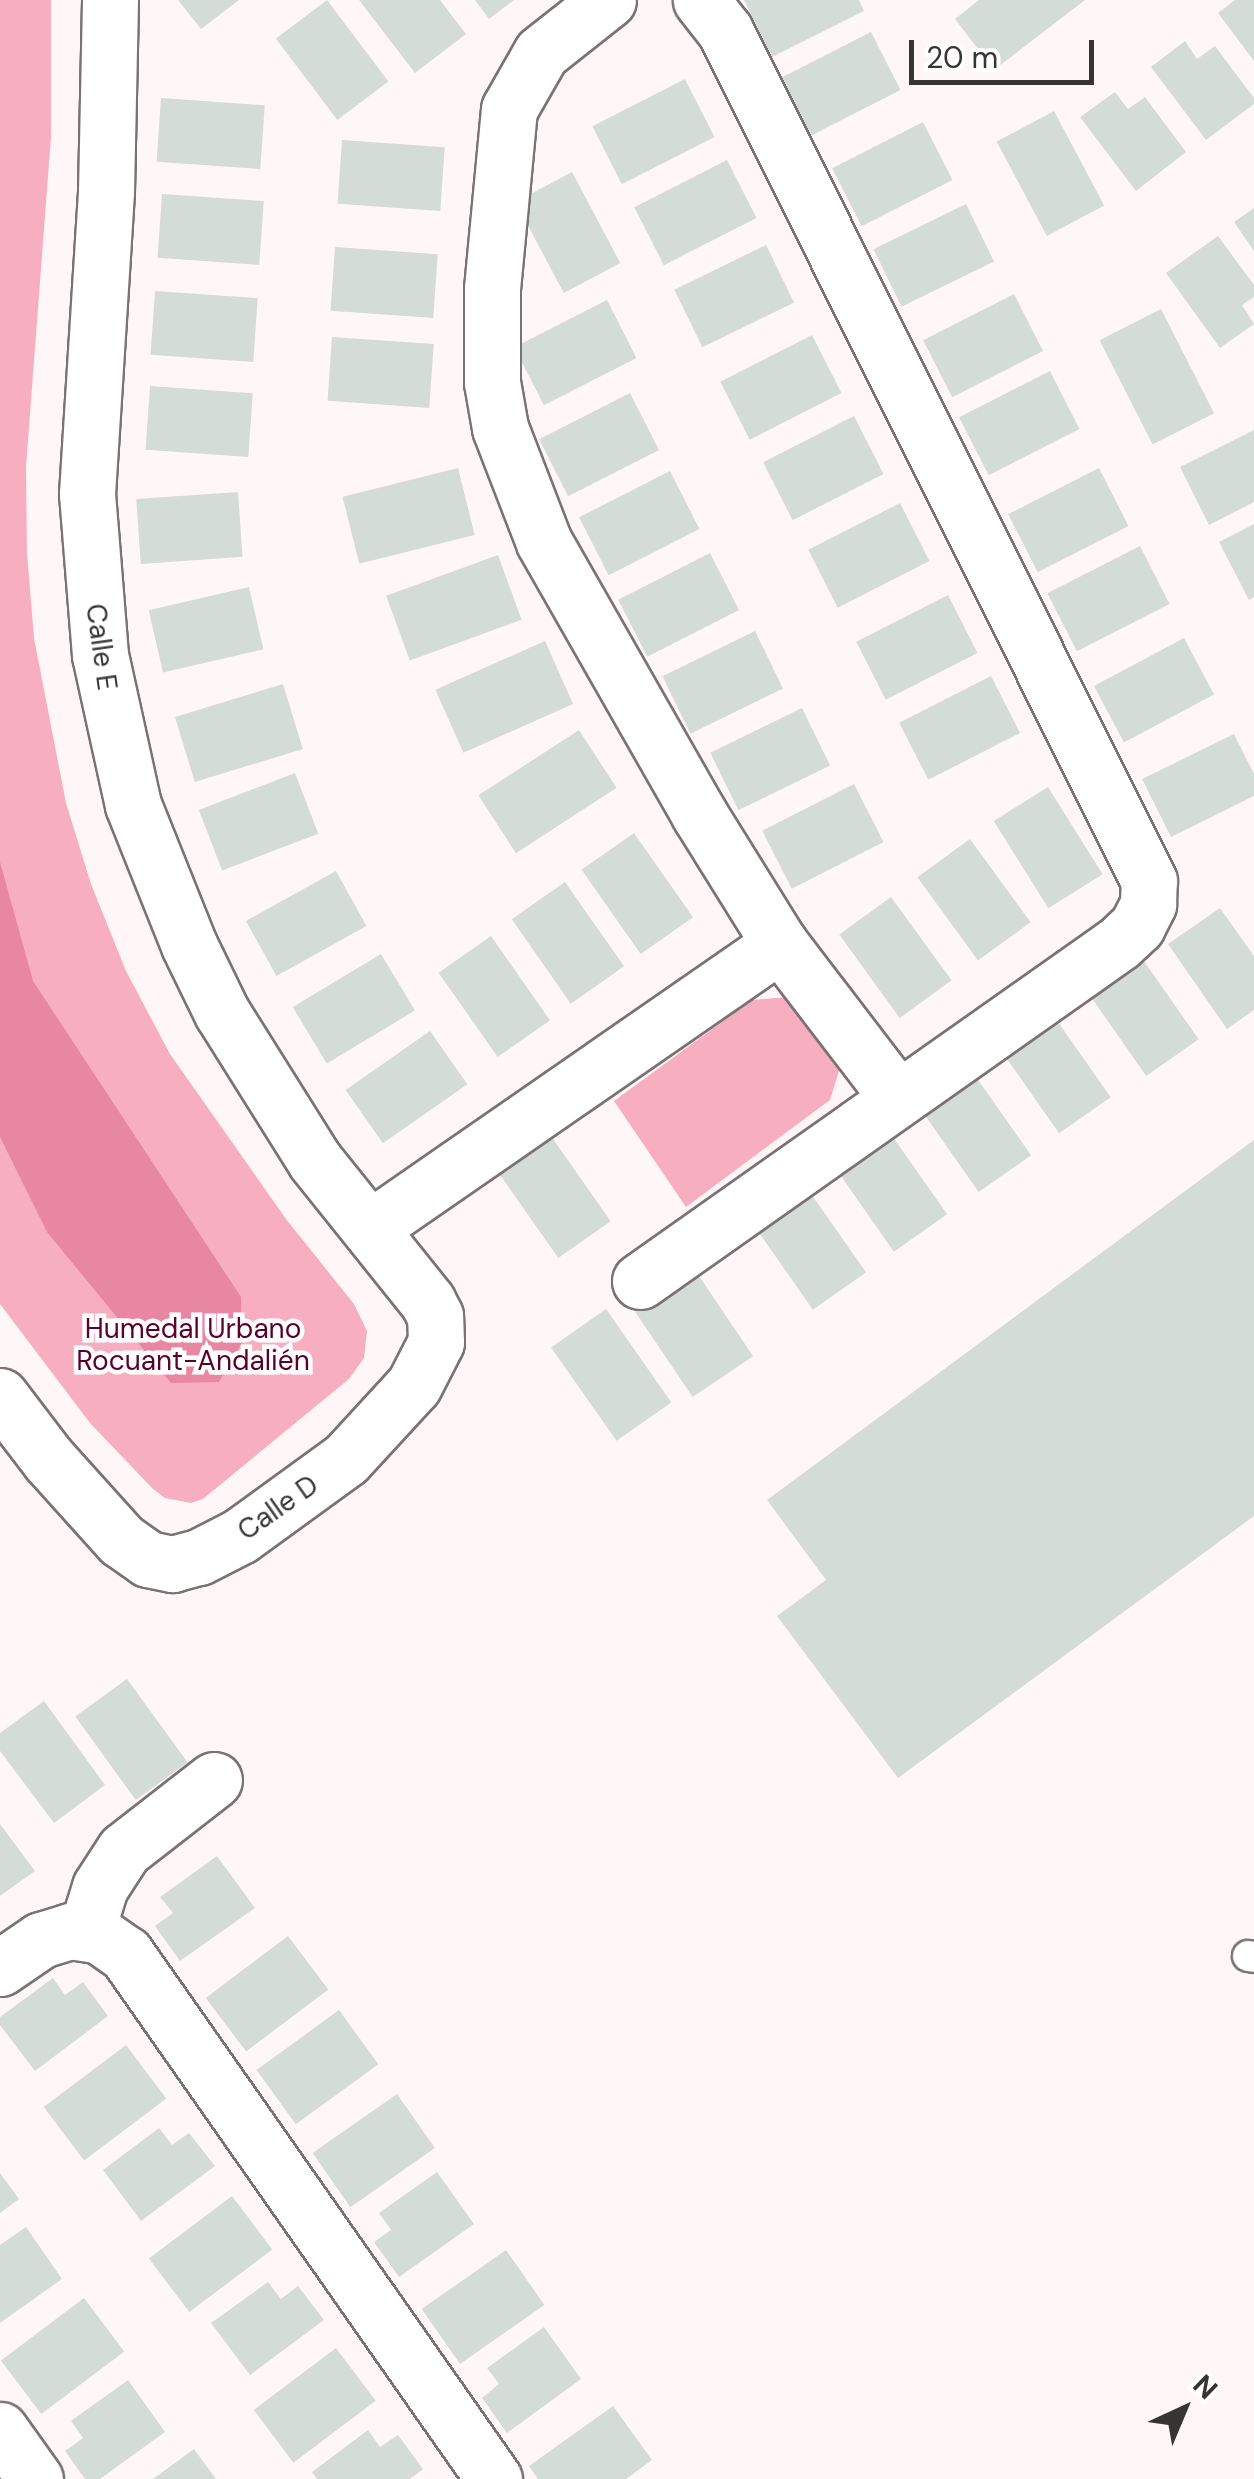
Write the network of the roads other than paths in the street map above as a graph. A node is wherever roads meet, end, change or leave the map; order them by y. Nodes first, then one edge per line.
1 (110, 0) edge
2 (608, 0) edge
3 (702, 0) edge
4 (780, 944) junction
5 (897, 1097) junction
6 (370, 1228) junction
7 (640, 1280) dead end
8 (0, 1396) edge
9 (214, 1780) dead end
10 (86, 1932) junction
11 (0, 1968) edge
12 (0, 2430) edge
13 (34, 2479) edge
14 (494, 2479) edge

1 - 6 street, Calle E
2 - 4 street
3 - 5 street
4 - 5 street
4 - 6 street
5 - 7 street
6 - 8 street, Calle D
9 - 10 street
10 - 11 street
10 - 14 street
12 - 13 street

